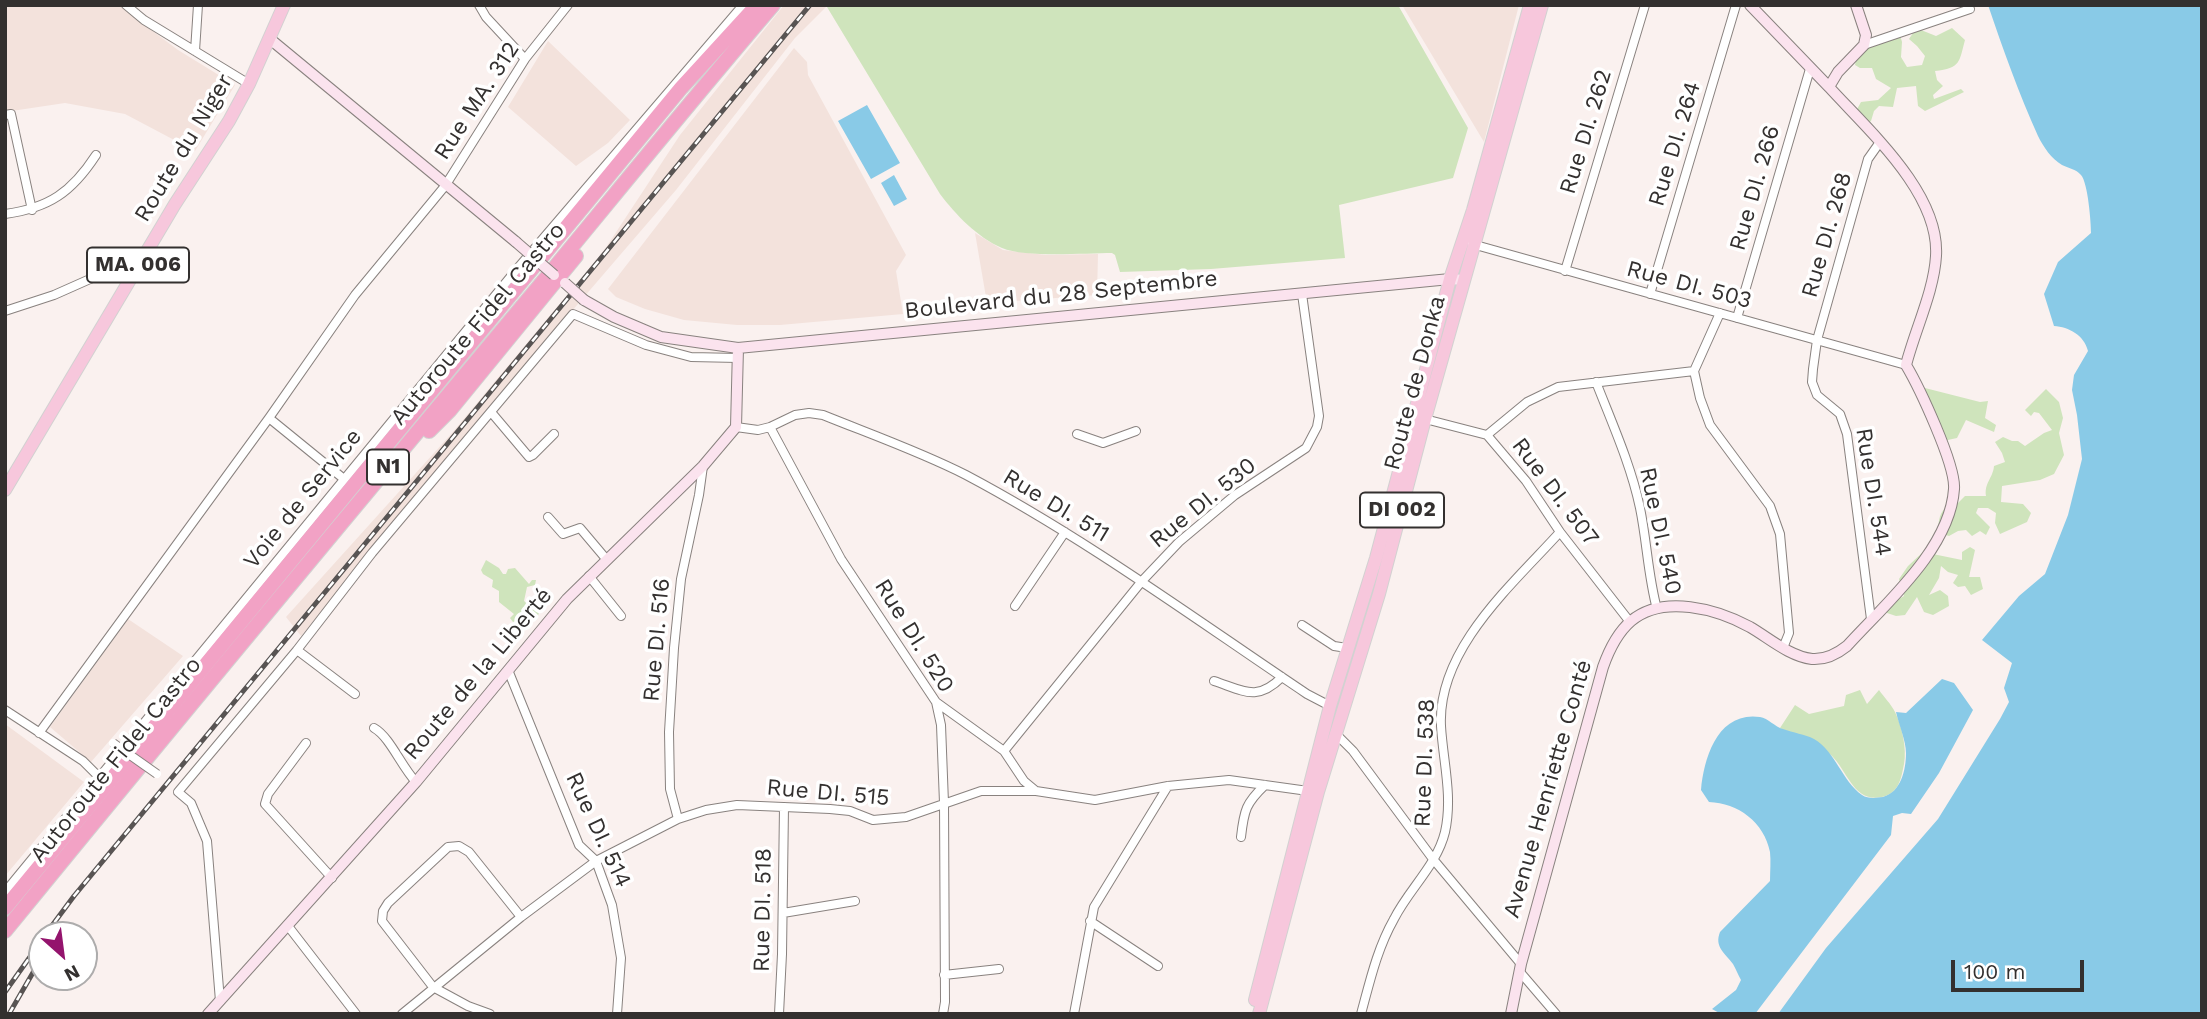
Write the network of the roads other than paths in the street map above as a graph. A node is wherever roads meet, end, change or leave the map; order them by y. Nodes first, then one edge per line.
1 (126, 5) edge
2 (198, 5) edge
3 (284, 5) edge
4 (479, 5) edge
5 (568, 5) edge
6 (743, 5) edge
7 (757, 5) edge
8 (773, 5) edge
9 (779, 5) edge
10 (1530, 5) edge
11 (1542, 5) edge
12 (1645, 5) edge
13 (1736, 5) edge
14 (1750, 5) edge
15 (1856, 5) edge
16 (1970, 9) dead end
17 (270, 39) junction
18 (1864, 45) junction
19 (195, 51) junction
20 (525, 59) junction
21 (1810, 69) junction
22 (249, 84) junction
23 (1829, 87) junction
24 (5, 115) edge
25 (1880, 142) junction
26 (96, 155) dead end
27 (445, 186) junction
28 (32, 210) junction
29 (5, 214) edge
30 (1469, 243) junction
31 (136, 268) junction
32 (1564, 271) junction
33 (559, 279) junction
34 (1450, 279) junction
35 (1464, 280) junction
36 (1302, 294) junction
37 (1650, 294) junction
38 (5, 311) edge
39 (1720, 313) junction
40 (1738, 318) junction
41 (1817, 340) junction
42 (738, 353) junction
43 (1906, 365) junction
44 (1694, 371) junction
45 (1596, 382) junction
46 (491, 412) junction
47 (269, 418) junction
48 (1425, 419) junction
49 (736, 427) junction
50 (770, 427) junction
51 (1136, 431) dead end
52 (554, 434) dead end
53 (1077, 435) dead end
54 (1487, 435) junction
55 (703, 466) junction
56 (344, 479) junction
57 (5, 490) edge
58 (360, 500) junction
59 (548, 517) dead end
60 (1560, 531) junction
61 (1065, 532) junction
62 (607, 560) junction
63 (589, 576) junction
64 (1142, 581) junction
65 (1015, 606) dead end
66 (1657, 609) junction
67 (621, 616) dead end
68 (1871, 619) junction
69 (1630, 622) junction
70 (1302, 625) dead end
71 (1347, 648) junction
72 (1783, 648) junction
73 (297, 650) junction
74 (508, 670) junction
75 (1282, 677) junction
76 (1214, 681) dead end
77 (355, 694) dead end
78 (936, 702) junction
79 (1330, 706) junction
80 (5, 710) edge
81 (374, 728) dead end
82 (40, 733) junction
83 (1336, 734) junction
84 (113, 743) dead end
85 (306, 743) dead end
86 (1004, 751) junction
87 (157, 774) dead end
88 (99, 777) junction
89 (416, 782) junction
90 (1265, 785) junction
91 (1168, 786) junction
92 (1036, 791) junction
93 (1308, 791) junction
94 (944, 803) junction
95 (783, 807) junction
96 (678, 820) junction
97 (1241, 836) dead end
98 (51, 846) junction
99 (1433, 859) junction
100 (596, 861) junction
101 (331, 878) junction
102 (5, 892) edge
103 (855, 901) dead end
104 (5, 908) edge
105 (783, 913) junction
106 (521, 916) junction
107 (1090, 921) junction
108 (288, 926) junction
109 (5, 931) edge
110 (1158, 966) dead end
111 (1520, 968) junction
112 (999, 969) dead end
113 (944, 975) junction
114 (433, 987) junction
115 (220, 1001) junction
116 (208, 1014) edge
117 (356, 1014) edge
118 (402, 1014) edge
119 (490, 1014) edge
120 (617, 1014) edge
121 (779, 1014) edge
122 (943, 1014) edge
123 (1074, 1014) edge
124 (1251, 1014) edge
125 (1259, 1014) edge
126 (1361, 1014) edge
127 (1511, 1014) edge
128 (1556, 1014) edge

1 - 19 street
2 - 19 street
3 - 17 main road, Route du Niger
4 - 20 street
5 - 20 street, Rue MA. 312
6 - 56 street, Voie de Service
7 - 98 highway, Autoroute Fidel Castro / N1
8 - 58 highway, Autoroute Fidel Castro / N1
9 - 33 highway
10 - 30 main road, Route de Donka / DI 002
11 - 30 main road, Route de Donka / DI 002
12 - 32 street, Rue DI. 262
13 - 37 street, Rue DI. 264
14 - 21 main road
15 - 18 main road
16 - 18 street
17 - 22 main road, Route du Niger / MA. 006
17 - 27 main road
18 - 23 main road
19 - 22 street
20 - 27 street, Rue MA. 312
21 - 23 main road
21 - 40 street, Rue DI. 266
22 - 31 main road, Route du Niger / MA. 006
23 - 25 main road
24 - 28 street
25 - 41 street, Rue DI. 268
25 - 43 main road
26 - 28 street
27 - 33 main road, Boulevard du 28 Septembre, bridge
27 - 47 street, Rue MA. 312
28 - 29 street
30 - 32 street, Rue DI. 503
30 - 34 main road, Route de Donka / DI 002
30 - 35 main road, Route de Donka / DI 002
31 - 38 street
31 - 57 main road, Route du Niger / MA. 006
32 - 37 street, Rue DI. 503
33 - 42 main road, Boulevard du 28 Septembre, bridge
33 - 58 highway
34 - 35 main road, Boulevard du 28 Septembre
34 - 36 main road, Boulevard du 28 Septembre
34 - 71 main road, Route de Donka / DI 002
35 - 48 main road, Route de Donka / DI 002
36 - 42 main road, Boulevard du 28 Septembre
36 - 64 street, Rue DI. 530
37 - 39 street, Rue DI. 503
39 - 40 street, Rue DI. 503
39 - 44 street
40 - 41 street, Rue DI. 503
41 - 43 street, Rue DI. 503
41 - 68 street, Rue DI. 544
42 - 46 street
42 - 49 main road
43 - 68 main road, Avenue Henriette Conté
44 - 45 street
44 - 72 street
45 - 54 street
45 - 66 street, Rue DI. 540
46 - 52 street
46 - 73 street
47 - 56 street
47 - 82 street, Rue MA. 312
48 - 54 street, Rue DI. 507
48 - 83 main road, Route de Donka / DI 002
49 - 50 street, Rue DI. 511
49 - 55 main road, Route de la Liberté
50 - 61 street, Rue DI. 511
50 - 78 street, Rue DI. 520
51 - 53 street
54 - 60 street, Rue DI. 507
55 - 62 main road, Route de la Liberté
55 - 96 street, Rue DI. 516
56 - 88 street, Voie de Service
58 - 109 highway, Autoroute Fidel Castro / N1
59 - 62 street
60 - 69 street, Rue DI. 507
60 - 99 street, Rue DI. 538
61 - 64 street, Rue DI. 511
61 - 65 street
62 - 63 main road, Route de la Liberté
63 - 67 street
63 - 74 main road, Route de la Liberté
64 - 75 street, Rue DI. 511
64 - 86 street, Rue DI. 530
66 - 69 main road, Avenue Henriette Conté
66 - 72 main road, Avenue Henriette Conté
68 - 72 main road, Avenue Henriette Conté
69 - 111 main road, Avenue Henriette Conté
70 - 71 street
71 - 79 main road, Route de Donka / DI 002
73 - 77 street
73 - 115 street
74 - 89 main road, Route de la Liberté
74 - 100 street, Rue DI. 514
75 - 76 street
75 - 79 street, Rue DI. 511
78 - 86 street
78 - 94 street, Rue DI. 520
79 - 93 main road, Route de Donka / DI 002
80 - 82 street
81 - 89 street
82 - 88 street
83 - 99 street
83 - 125 main road, Route de Donka / DI 002
84 - 87 street, bridge
85 - 101 street
86 - 92 street
88 - 98 street, Voie de Service
89 - 101 main road, Route de la Liberté
90 - 91 street, Rue DI. 515
90 - 93 street, Rue DI. 515
90 - 97 street
91 - 92 street, Rue DI. 515
91 - 107 street
92 - 94 street, Rue DI. 515
93 - 124 main road, Route de Donka / DI 002
94 - 95 street, Rue DI. 515
94 - 113 street, Rue DI. 520
95 - 96 street, Rue DI. 515
95 - 105 street, Rue DI. 518
96 - 100 street, Rue DI. 515
98 - 102 street, Voie de Service
98 - 104 highway, Autoroute Fidel Castro / N1
99 - 111 street
99 - 126 street, Rue DI. 538
100 - 106 street, Rue DI. 515
100 - 120 street, Rue DI. 514
101 - 108 main road, Route de la Liberté
103 - 105 street
105 - 121 street, Rue DI. 518
106 - 114 street, Rue DI. 515
106 - 114 street
107 - 110 street
107 - 123 street
108 - 115 main road, Route de la Liberté
108 - 117 street
111 - 127 main road, Avenue Henriette Conté
111 - 128 street
112 - 113 street
113 - 122 street, Rue DI. 520
114 - 118 street, Rue DI. 515
114 - 119 street
115 - 116 main road, Route de la Liberté

